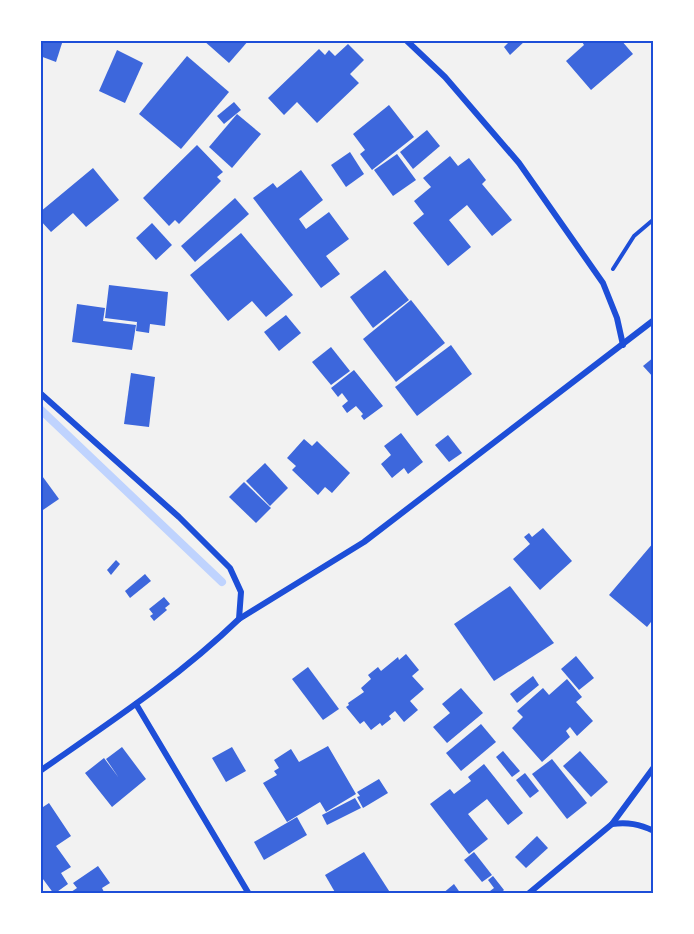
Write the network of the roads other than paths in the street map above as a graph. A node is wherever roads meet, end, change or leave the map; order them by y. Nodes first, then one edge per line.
1 (406, 40) edge
2 (654, 320) edge
3 (623, 345) junction
4 (40, 393) edge
5 (239, 619) junction
6 (136, 704) junction
7 (654, 767) edge
8 (40, 771) edge
9 (612, 824) junction
10 (654, 831) edge
11 (249, 894) edge
12 (528, 894) edge

1 - 3 street
2 - 3 street
3 - 5 street
4 - 5 street
5 - 6 street
6 - 8 street
6 - 11 street
7 - 9 street
9 - 10 street
9 - 12 street

